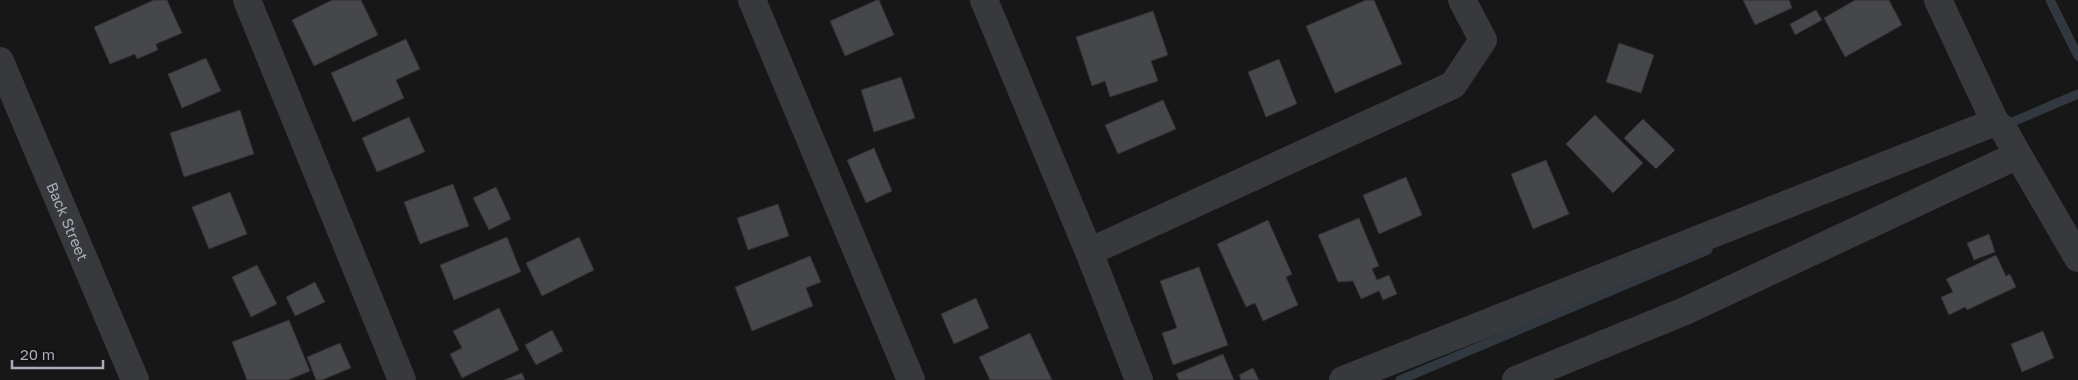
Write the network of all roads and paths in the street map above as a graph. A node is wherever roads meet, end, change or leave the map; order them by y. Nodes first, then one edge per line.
1 (247, 0) edge
2 (752, 0) edge
3 (984, 0) edge
4 (1462, 0) edge
5 (1938, 0) edge
6 (0, 61) edge
7 (1995, 122) junction
8 (2018, 156) junction
9 (1089, 252) junction
10 (2078, 258) edge
11 (135, 380) edge
12 (402, 380) edge
13 (911, 380) edge
14 (1140, 380) edge
15 (1343, 380) edge
16 (1516, 380) edge

1 - 12 street
2 - 13 street
3 - 9 street
4 - 9 street
5 - 7 street
6 - 11 street, Back Street
7 - 8 street
7 - 15 street
8 - 10 street
8 - 16 street
9 - 14 street

